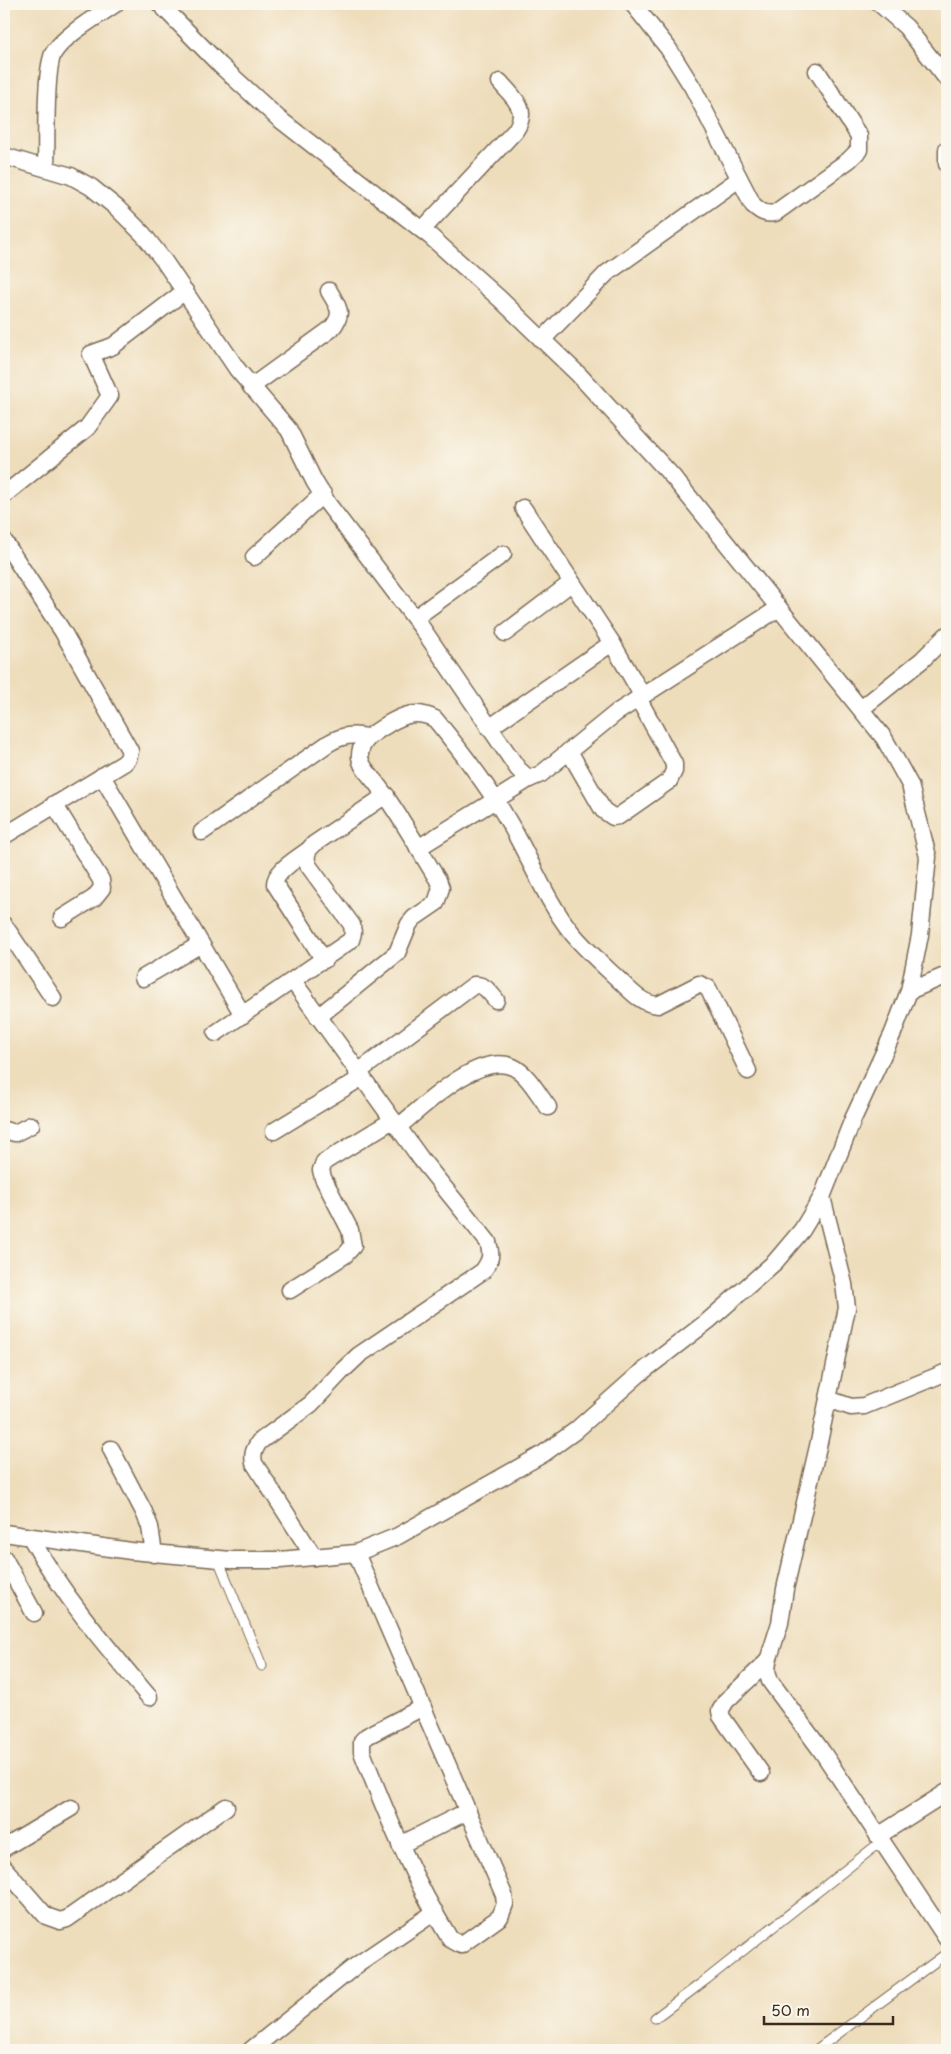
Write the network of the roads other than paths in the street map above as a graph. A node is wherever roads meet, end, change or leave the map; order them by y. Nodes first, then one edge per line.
1 (115, 4) edge
2 (160, 4) edge
3 (633, 4) edge
4 (880, 4) edge
5 (817, 71) dead end
6 (947, 79) edge
7 (500, 82) dead end
8 (947, 149) edge
9 (4, 156) edge
10 (947, 164) edge
11 (46, 167) junction
12 (739, 179) junction
13 (422, 230) junction
14 (185, 291) junction
15 (329, 291) dead end
16 (542, 340) junction
17 (251, 387) junction
18 (4, 494) edge
19 (323, 494) junction
20 (523, 508) dead end
21 (4, 541) edge
22 (503, 554) dead end
23 (254, 557) dead end
24 (571, 583) junction
25 (779, 608) junction
26 (415, 618) junction
27 (505, 633) dead end
28 (947, 635) edge
29 (612, 643) junction
30 (640, 696) junction
31 (861, 709) junction
32 (489, 728) junction
33 (368, 737) junction
34 (569, 751) junction
35 (102, 776) junction
36 (529, 778) junction
37 (386, 795) junction
38 (495, 801) junction
39 (54, 804) junction
40 (202, 832) dead end
41 (4, 836) edge
42 (418, 848) junction
43 (307, 851) junction
44 (62, 918) dead end
45 (4, 925) edge
46 (201, 944) junction
47 (324, 960) junction
48 (947, 975) edge
49 (144, 978) dead end
50 (293, 982) junction
51 (909, 991) junction
52 (53, 998) dead end
53 (496, 1000) dead end
54 (243, 1015) junction
55 (318, 1017) junction
56 (216, 1033) dead end
57 (748, 1071) dead end
58 (359, 1075) junction
59 (548, 1107) dead end
60 (395, 1123) junction
61 (31, 1125) dead end
62 (4, 1130) edge
63 (274, 1131) dead end
64 (822, 1197) junction
65 (290, 1290) dead end
66 (947, 1372) edge
67 (828, 1399) junction
68 (112, 1449) dead end
69 (4, 1533) edge
70 (31, 1538) junction
71 (356, 1553) junction
72 (154, 1554) junction
73 (314, 1557) junction
74 (4, 1558) edge
75 (218, 1559) junction
76 (34, 1614) dead end
77 (768, 1661) junction
78 (262, 1666) dead end
79 (149, 1697) dead end
80 (423, 1707) junction
81 (760, 1773) dead end
82 (947, 1792) edge
83 (226, 1807) dead end
84 (71, 1808) dead end
85 (468, 1811) junction
86 (880, 1839) junction
87 (400, 1845) junction
88 (4, 1848) edge
89 (4, 1868) edge
90 (435, 1912) junction
91 (947, 1939) edge
92 (947, 1953) edge
93 (655, 2018) dead end
94 (251, 2050) edge
95 (816, 2050) edge

1 - 11 street
2 - 13 street
3 - 12 street
4 - 6 street
5 - 12 street
7 - 13 street
8 - 10 street
9 - 11 street
11 - 14 street
12 - 16 street
13 - 16 street
14 - 17 street
14 - 18 street
15 - 17 street
16 - 25 street
17 - 19 street
19 - 23 street
19 - 26 street
20 - 24 street
21 - 35 street
22 - 26 street
24 - 27 street
24 - 29 street
25 - 30 street
25 - 31 street
26 - 32 street
28 - 31 street
29 - 30 street
29 - 32 street
30 - 34 street
30 - 34 street
31 - 51 street
32 - 36 street
33 - 37 street
33 - 38 street
33 - 40 street
34 - 36 street
35 - 39 street
35 - 46 street
36 - 38 street
37 - 42 street
37 - 43 street
38 - 42 street
38 - 57 street
39 - 41 street
39 - 44 street
42 - 55 street
43 - 47 street
43 - 47 street
45 - 52 street
46 - 49 street
46 - 54 street
47 - 50 street
48 - 51 street
50 - 54 street
50 - 55 street
51 - 64 street
53 - 58 street
54 - 56 street
55 - 58 street
58 - 60 street
58 - 63 street
59 - 60 street
60 - 65 street
60 - 73 street
61 - 62 street
64 - 67 street
64 - 71 street
66 - 67 street
67 - 77 street
68 - 72 street
69 - 70 street
70 - 72 street
70 - 79 street
71 - 73 street
71 - 80 street
72 - 75 street
73 - 75 street
74 - 76 street
75 - 78 lane
77 - 81 street
77 - 86 street
80 - 85 street
80 - 87 street
82 - 86 street
83 - 89 street
84 - 88 street
85 - 87 street
85 - 90 street
86 - 91 street
86 - 93 lane
87 - 90 street
90 - 94 street
92 - 95 lane

